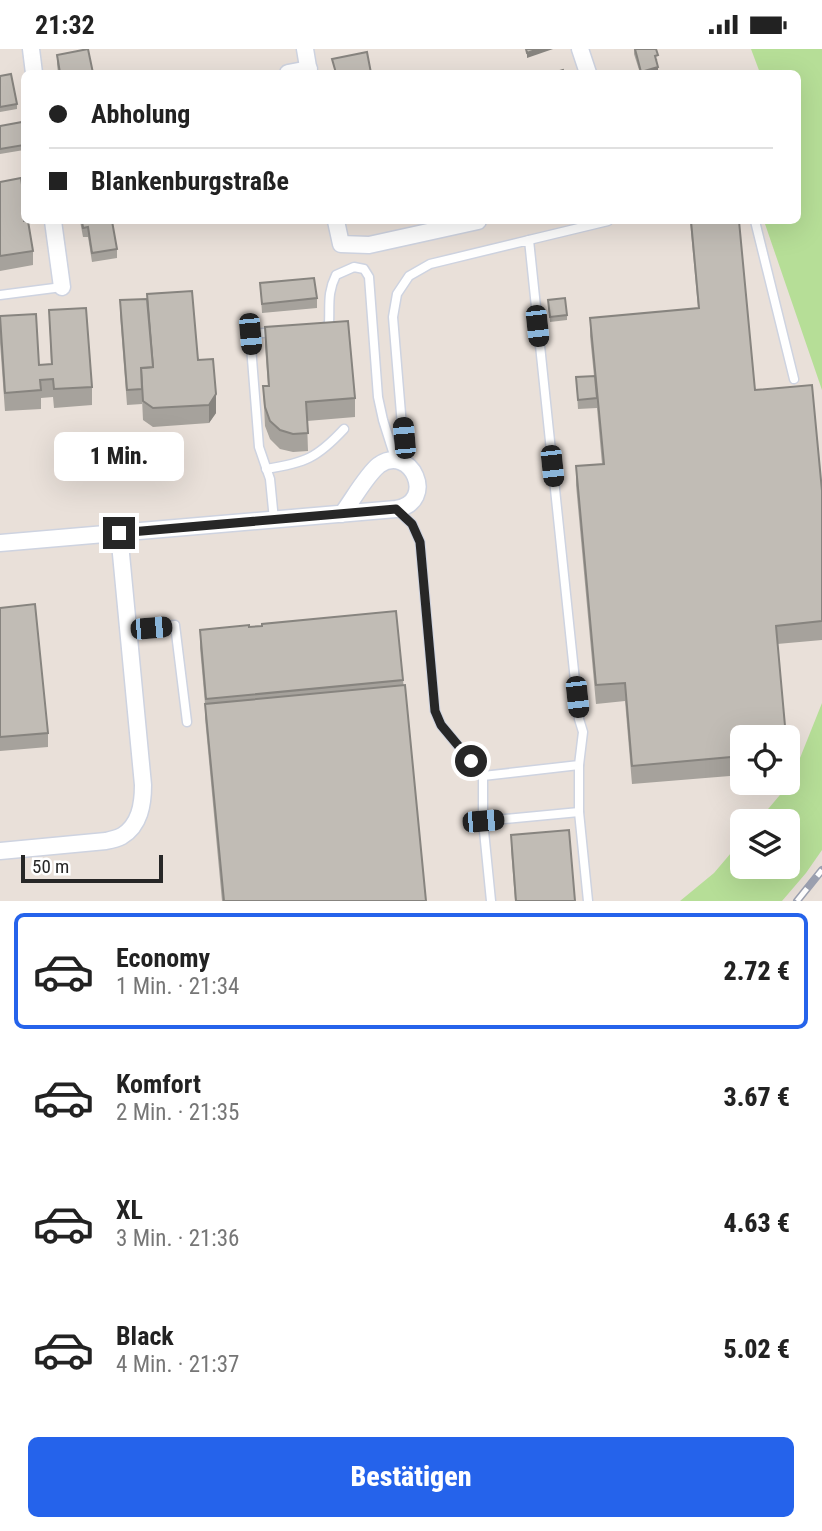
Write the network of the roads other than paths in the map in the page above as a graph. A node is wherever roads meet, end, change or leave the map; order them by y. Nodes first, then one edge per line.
1 (31, 49) edge
2 (305, 49) edge
3 (580, 49) edge
4 (34, 70) edge
5 (309, 70) edge
6 (587, 70) edge
7 (53, 224) edge
8 (337, 224) edge
9 (464, 224) edge
10 (595, 224) edge
11 (756, 224) edge
12 (528, 240) junction
13 (62, 287) joint
14 (0, 295) edge
15 (312, 329) edge
16 (287, 331) edge
17 (794, 379) dead end
18 (344, 429) dead end
19 (396, 461) junction
20 (266, 469) junction
21 (396, 509) junction
22 (342, 514) junction
23 (274, 520) junction
24 (119, 533) junction
25 (0, 543) edge
26 (128, 630) junction
27 (187, 722) dead end
28 (579, 765) junction
29 (483, 776) junction
30 (579, 812) junction
31 (483, 821) junction
32 (0, 851) edge
33 (491, 901) edge
34 (588, 901) edge

1 - 4 street
2 - 5 street
3 - 6 street
7 - 13 street
8 - 9 street
10 - 12 lane
11 - 17 lane
12 - 19 lane
12 - 28 lane
13 - 14 lane
15 - 19 lane
16 - 20 lane
18 - 20 lane
19 - 21 street
19 - 22 street
20 - 23 lane
21 - 22 street
21 - 29 lane
22 - 23 street
23 - 24 street
24 - 25 street
24 - 26 street
26 - 27 lane
26 - 32 street
28 - 29 lane
28 - 30 lane
29 - 31 lane
30 - 31 lane
30 - 34 lane
31 - 33 lane

